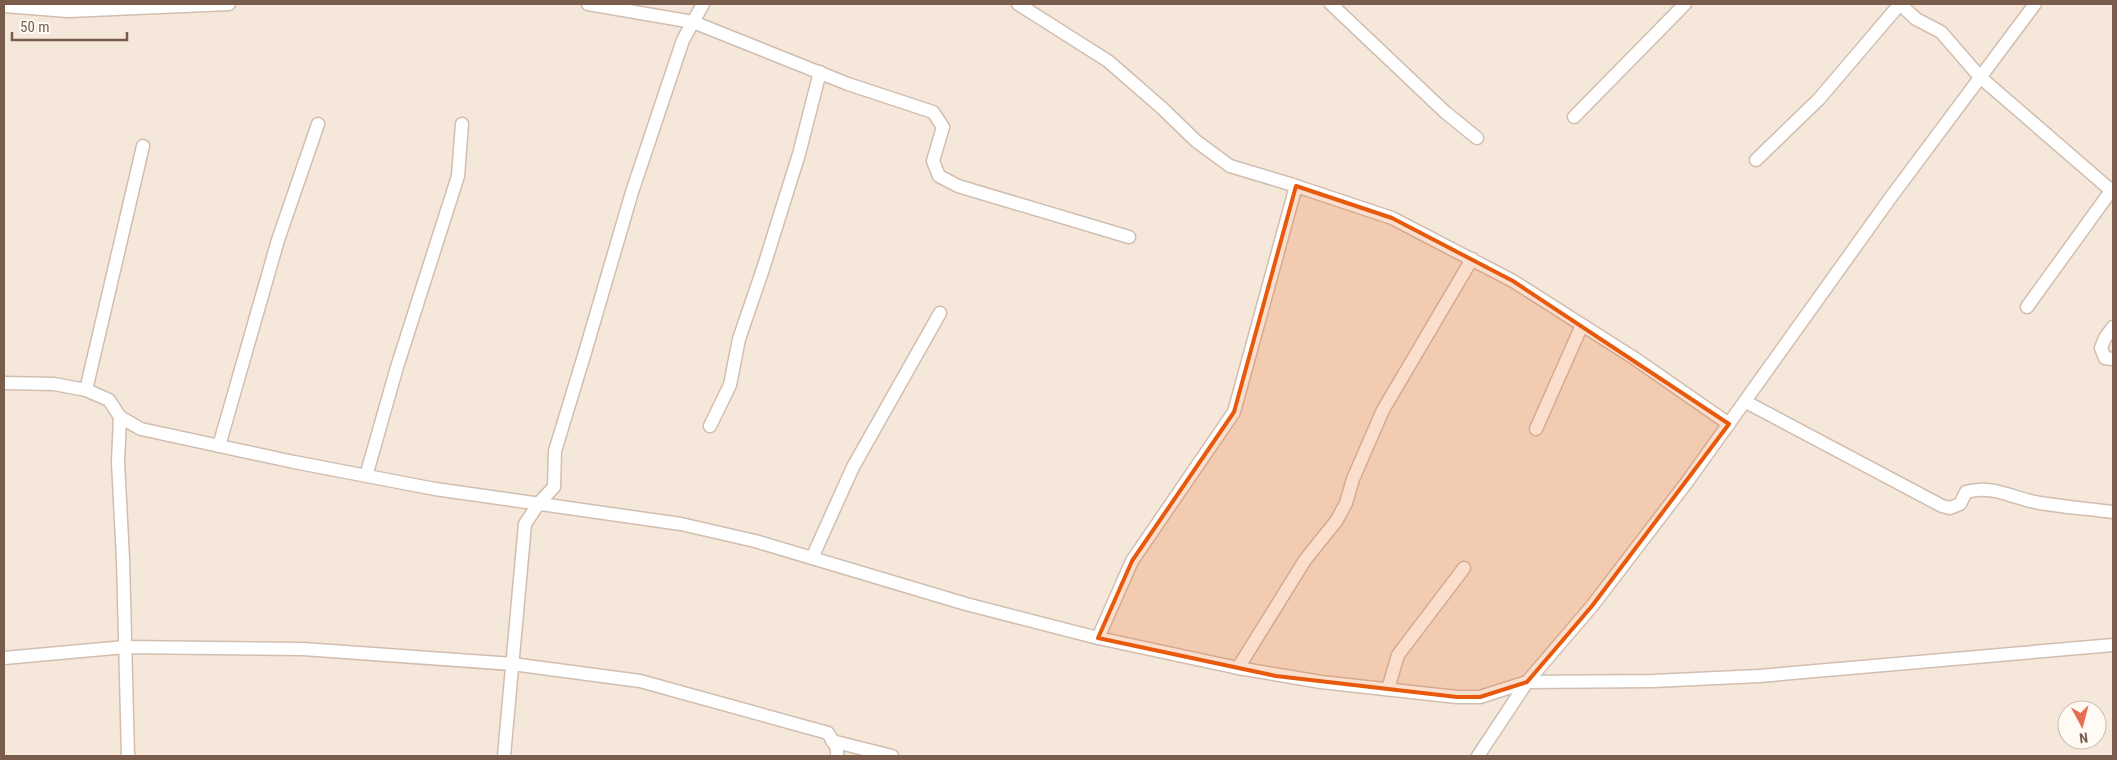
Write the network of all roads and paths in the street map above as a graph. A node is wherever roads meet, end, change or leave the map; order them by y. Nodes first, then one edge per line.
1 (229, 4) edge
2 (588, 4) edge
3 (703, 4) edge
4 (1018, 4) edge
5 (1331, 4) edge
6 (1685, 4) edge
7 (1900, 4) edge
8 (2035, 4) edge
9 (4, 6) edge
10 (693, 22) junction
11 (820, 72) junction
12 (1980, 77) junction
13 (1574, 117) dead end
14 (318, 124) dead end
15 (462, 124) dead end
16 (1476, 138) dead end
17 (143, 146) dead end
18 (1756, 160) dead end
19 (1296, 186) junction
20 (2113, 190) edge
21 (1129, 237) dead end
22 (1472, 259) junction
23 (2027, 307) dead end
24 (940, 312) dead end
25 (1582, 325) junction
26 (2113, 327) edge
27 (2113, 359) edge
28 (4, 383) edge
29 (86, 390) junction
30 (1746, 402) junction
31 (120, 417) junction
32 (1729, 424) junction
33 (710, 426) dead end
34 (1536, 429) dead end
35 (219, 446) junction
36 (366, 476) junction
37 (539, 503) junction
38 (2113, 512) edge
39 (812, 558) junction
40 (1464, 568) dead end
41 (1098, 638) junction
42 (2113, 645) edge
43 (125, 647) junction
44 (4, 658) edge
45 (512, 664) junction
46 (1238, 668) junction
47 (1527, 682) junction
48 (1388, 689) junction
49 (832, 741) junction
50 (128, 756) edge
51 (504, 756) edge
52 (837, 756) edge
53 (892, 756) edge
54 (1478, 756) edge

1 - 9 street
2 - 10 street
3 - 10 street
4 - 19 street
5 - 16 street
6 - 13 street
7 - 12 street
7 - 18 street
8 - 12 street
10 - 11 street
10 - 37 street
11 - 21 street
11 - 33 street
12 - 20 street
12 - 30 street
14 - 35 street
15 - 36 street
17 - 29 street
19 - 22 street
19 - 41 street
20 - 23 street
22 - 25 street
22 - 46 street
24 - 39 street
25 - 32 street
25 - 34 street
26 - 27 street
28 - 29 street
29 - 31 street
30 - 32 street
30 - 38 street
31 - 35 street
31 - 43 street
32 - 47 street
35 - 36 street
36 - 37 street
37 - 39 street
37 - 45 street
39 - 41 street
40 - 48 street
41 - 46 street
42 - 47 street
43 - 44 street
43 - 45 street
43 - 50 street
45 - 49 street
45 - 51 street
46 - 48 street
47 - 48 street
47 - 54 street
49 - 52 street
49 - 53 street

